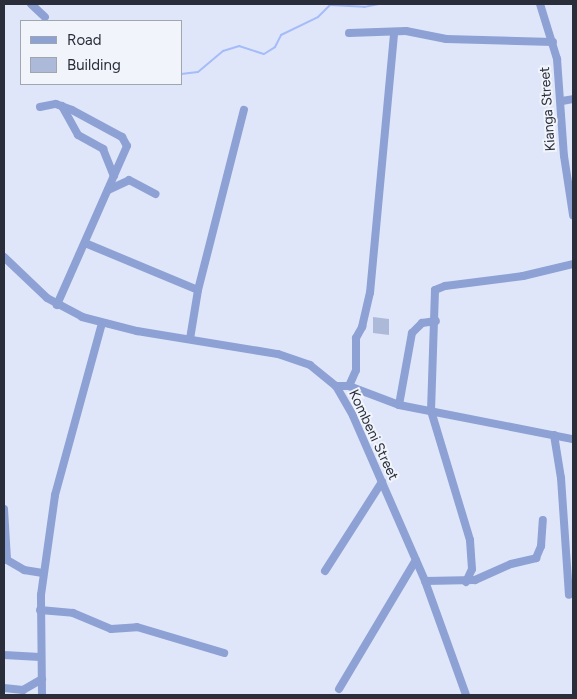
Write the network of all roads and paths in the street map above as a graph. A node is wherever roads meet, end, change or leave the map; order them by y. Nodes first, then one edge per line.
1 (31, 4) edge
2 (540, 4) edge
3 (45, 16) dead end
4 (394, 32) junction
5 (349, 33) dead end
6 (553, 42) junction
7 (573, 99) edge
8 (562, 101) junction
9 (62, 106) junction
10 (40, 107) dead end
11 (244, 110) dead end
12 (570, 173) edge
13 (114, 176) junction
14 (108, 190) junction
15 (155, 194) dead end
16 (573, 212) edge
17 (85, 243) junction
18 (4, 257) edge
19 (573, 264) edge
20 (198, 290) junction
21 (57, 305) junction
22 (436, 321) junction
23 (102, 323) junction
24 (190, 339) junction
25 (336, 386) junction
26 (349, 386) junction
27 (399, 405) junction
28 (431, 411) junction
29 (554, 436) junction
30 (573, 440) edge
31 (382, 482) junction
32 (4, 509) edge
33 (543, 520) dead end
34 (416, 560) junction
35 (325, 571) dead end
36 (43, 573) junction
37 (425, 581) junction
38 (466, 582) junction
39 (569, 595) dead end
40 (40, 610) junction
41 (224, 653) dead end
42 (4, 654) edge
43 (40, 657) junction
44 (42, 679) junction
45 (4, 688) edge
46 (339, 689) dead end
47 (42, 695) edge
48 (466, 695) edge

1 - 3 street
2 - 6 street, Kianga Street
4 - 5 street
4 - 6 street
4 - 26 street
6 - 8 street, Kianga Street
7 - 8 street
8 - 12 street, Kianga Street
9 - 10 street
9 - 13 street
9 - 13 street
11 - 20 street
12 - 16 street, Kianga Street
13 - 14 street
14 - 15 street
14 - 17 street
17 - 20 street
17 - 21 street
18 - 21 street, Kombeni Street
19 - 22 street
20 - 24 street
21 - 23 street, Kombeni Street
22 - 27 street
22 - 28 street
23 - 24 street, Kombeni Street
23 - 36 street
24 - 25 street, Kombeni Street
25 - 26 street
25 - 31 street, Kombeni Street
26 - 27 street
27 - 28 street
28 - 29 street
28 - 38 street
29 - 30 street
29 - 39 street
31 - 34 street, Kombeni Street
31 - 35 street
32 - 36 street
33 - 38 street
34 - 37 street, Kombeni Street
34 - 46 street
36 - 40 street
37 - 38 street
37 - 48 street, Kombeni Street
40 - 41 street
40 - 43 street
42 - 43 street
43 - 44 street
44 - 45 street
44 - 47 street

